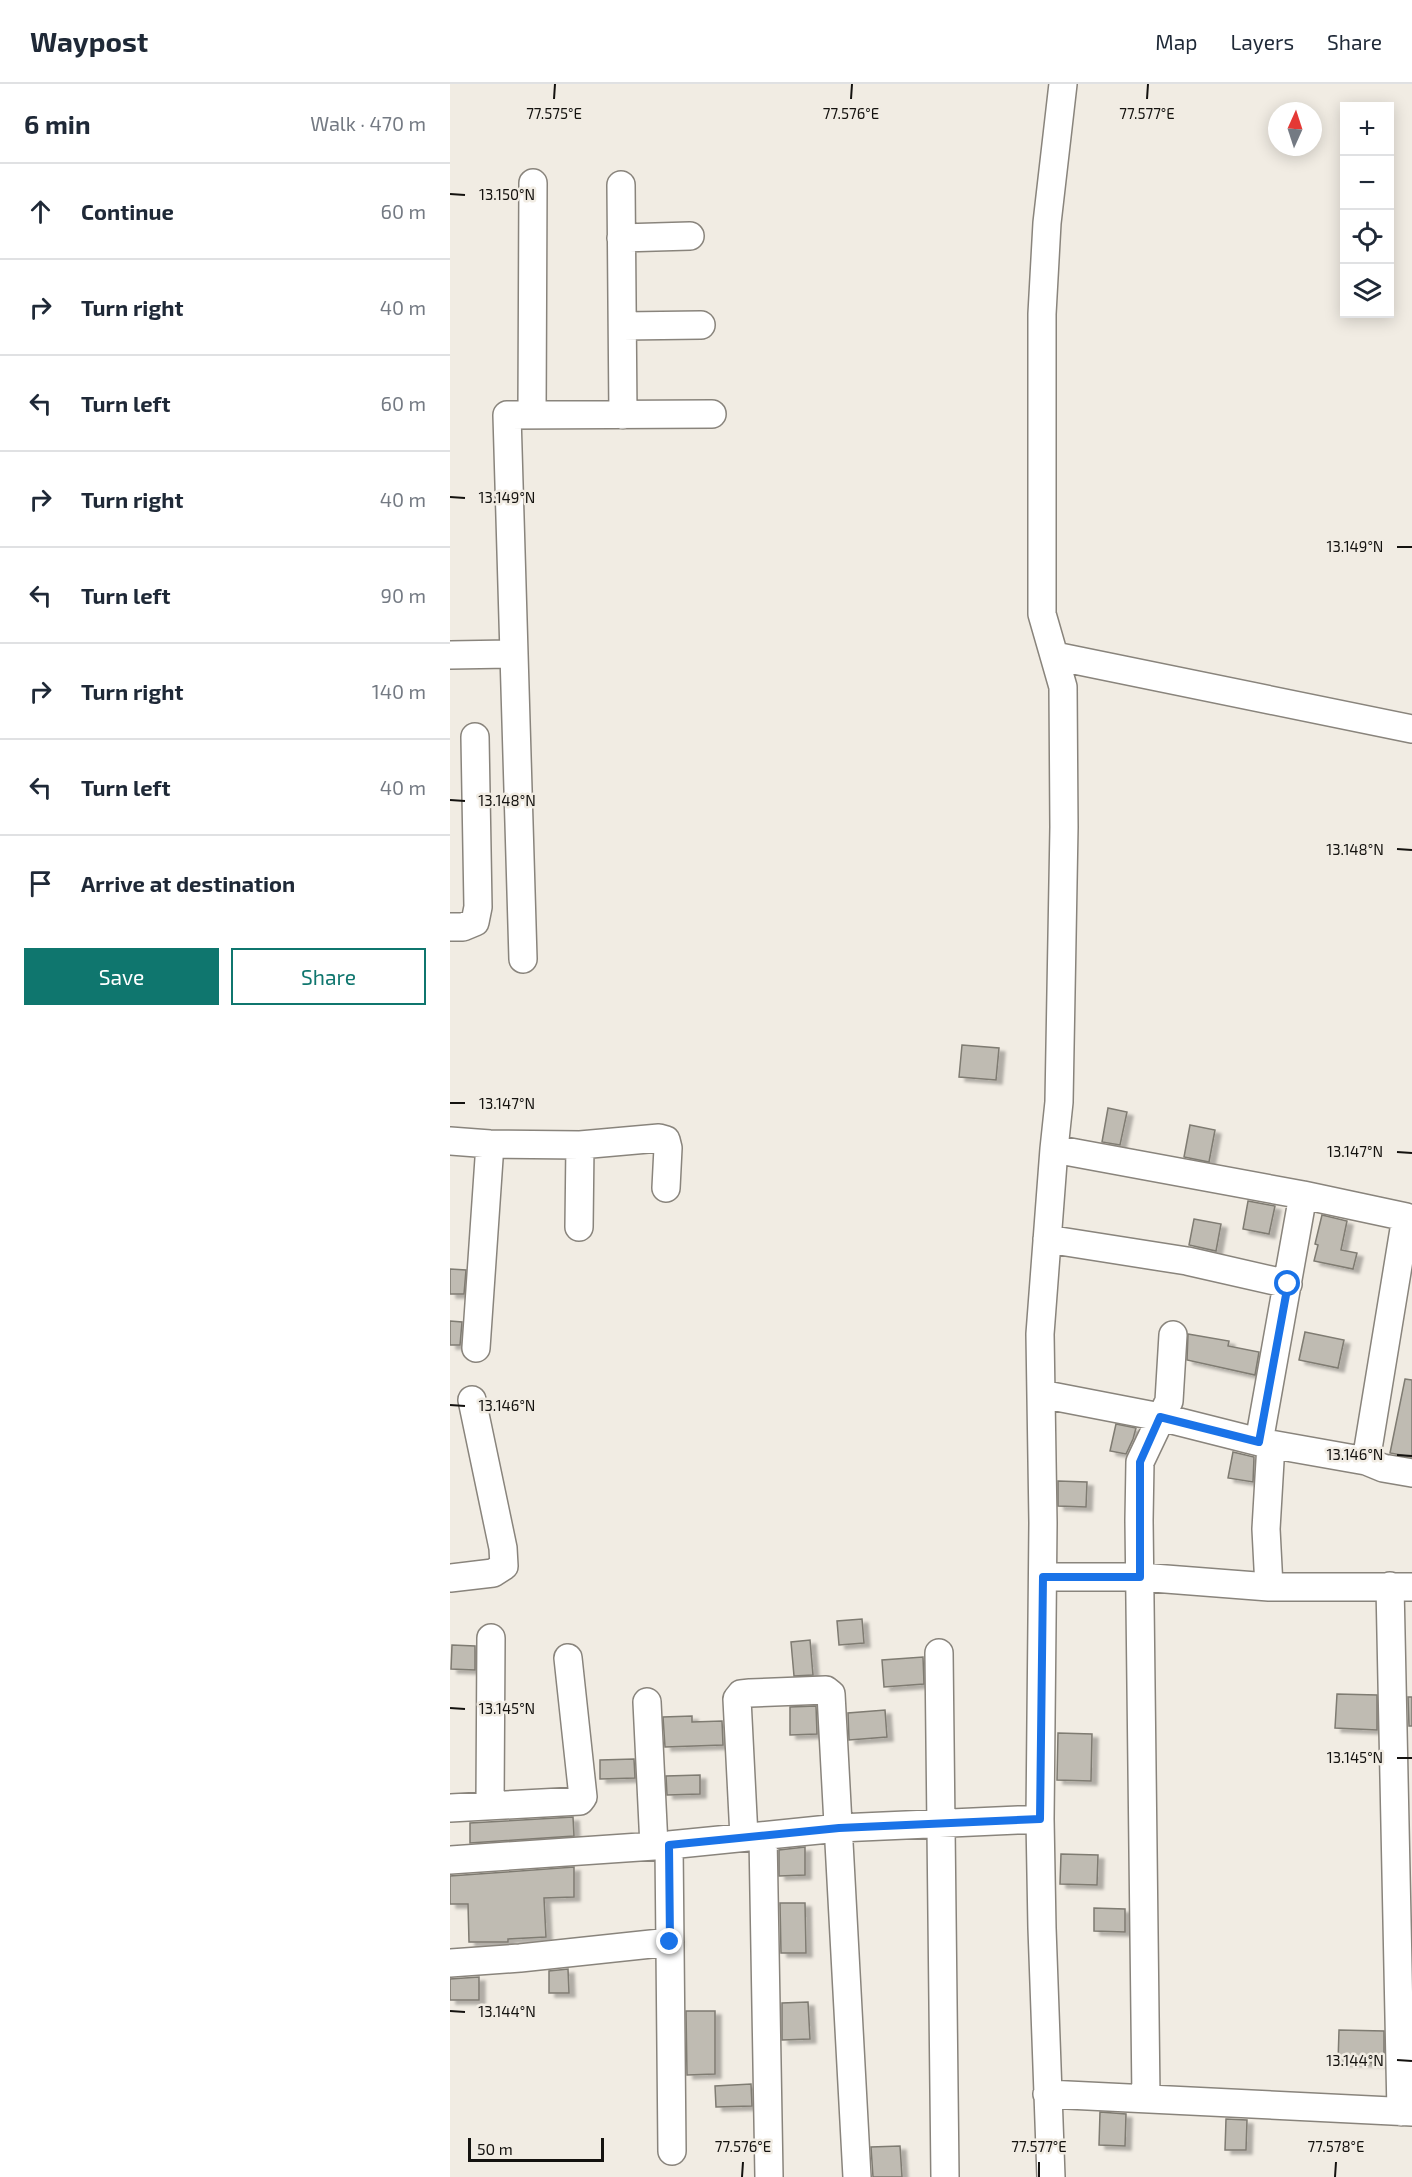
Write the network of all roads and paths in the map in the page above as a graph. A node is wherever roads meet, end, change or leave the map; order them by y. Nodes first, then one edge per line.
1 (1063, 84) edge
2 (533, 183) dead end
3 (621, 185) dead end
4 (690, 236) dead end
5 (621, 238) junction
6 (622, 326) junction
7 (701, 326) dead end
8 (712, 414) dead end
9 (532, 415) junction
10 (623, 415) junction
11 (514, 654) junction
12 (450, 655) edge
13 (1055, 656) junction
14 (1412, 729) edge
15 (476, 737) dead end
16 (450, 927) edge
17 (523, 959) dead end
18 (450, 1141) edge
19 (490, 1144) junction
20 (580, 1145) junction
21 (1054, 1149) junction
22 (666, 1188) dead end
23 (1303, 1195) junction
24 (579, 1227) dead end
25 (1047, 1239) junction
26 (1288, 1284) junction
27 (1173, 1335) dead end
28 (476, 1348) dead end
29 (1041, 1395) junction
30 (472, 1400) dead end
31 (1160, 1417) junction
32 (1265, 1443) junction
33 (1366, 1461) junction
34 (1412, 1473) edge
35 (1043, 1577) junction
36 (1140, 1577) junction
37 (450, 1578) edge
38 (1401, 1586) edge
39 (1269, 1587) junction
40 (491, 1638) dead end
41 (939, 1653) dead end
42 (568, 1658) dead end
43 (646, 1702) dead end
44 (490, 1805) junction
45 (450, 1808) edge
46 (1040, 1819) junction
47 (941, 1822) junction
48 (839, 1828) junction
49 (754, 1836) junction
50 (662, 1845) junction
51 (450, 1860) edge
52 (670, 1942) junction
53 (450, 1963) edge
54 (1047, 2094) junction
55 (1146, 2098) junction
56 (1406, 2112) edge
57 (672, 2151) dead end
58 (769, 2177) edge
59 (857, 2177) edge
60 (945, 2177) edge
61 (1052, 2177) edge

1 - 13 street
2 - 9 street
3 - 5 street
4 - 5 street
5 - 6 street
6 - 7 street
6 - 10 street
8 - 10 street
9 - 10 street
9 - 11 street
11 - 12 street
11 - 17 street
13 - 14 street
13 - 21 street
15 - 16 street
18 - 19 street
19 - 20 street
19 - 28 street
20 - 22 street
20 - 24 street
21 - 23 street
21 - 25 street
23 - 26 street
23 - 33 street
25 - 26 street
25 - 29 street
26 - 32 street
27 - 31 street
29 - 31 street
29 - 35 street
30 - 37 street
31 - 32 street
31 - 36 street
32 - 33 street
32 - 39 street
33 - 34 street
35 - 36 street
35 - 46 street
36 - 39 street
36 - 55 street
38 - 39 street
38 - 56 street
40 - 44 street
41 - 47 street
42 - 44 street
43 - 50 street
44 - 45 street
46 - 47 street
46 - 54 street
47 - 48 street
47 - 60 street
48 - 49 street
48 - 49 street
48 - 59 street
49 - 50 street
49 - 58 street
50 - 51 street
50 - 52 street
52 - 53 street
52 - 57 street
54 - 55 street
54 - 61 street
55 - 56 street

